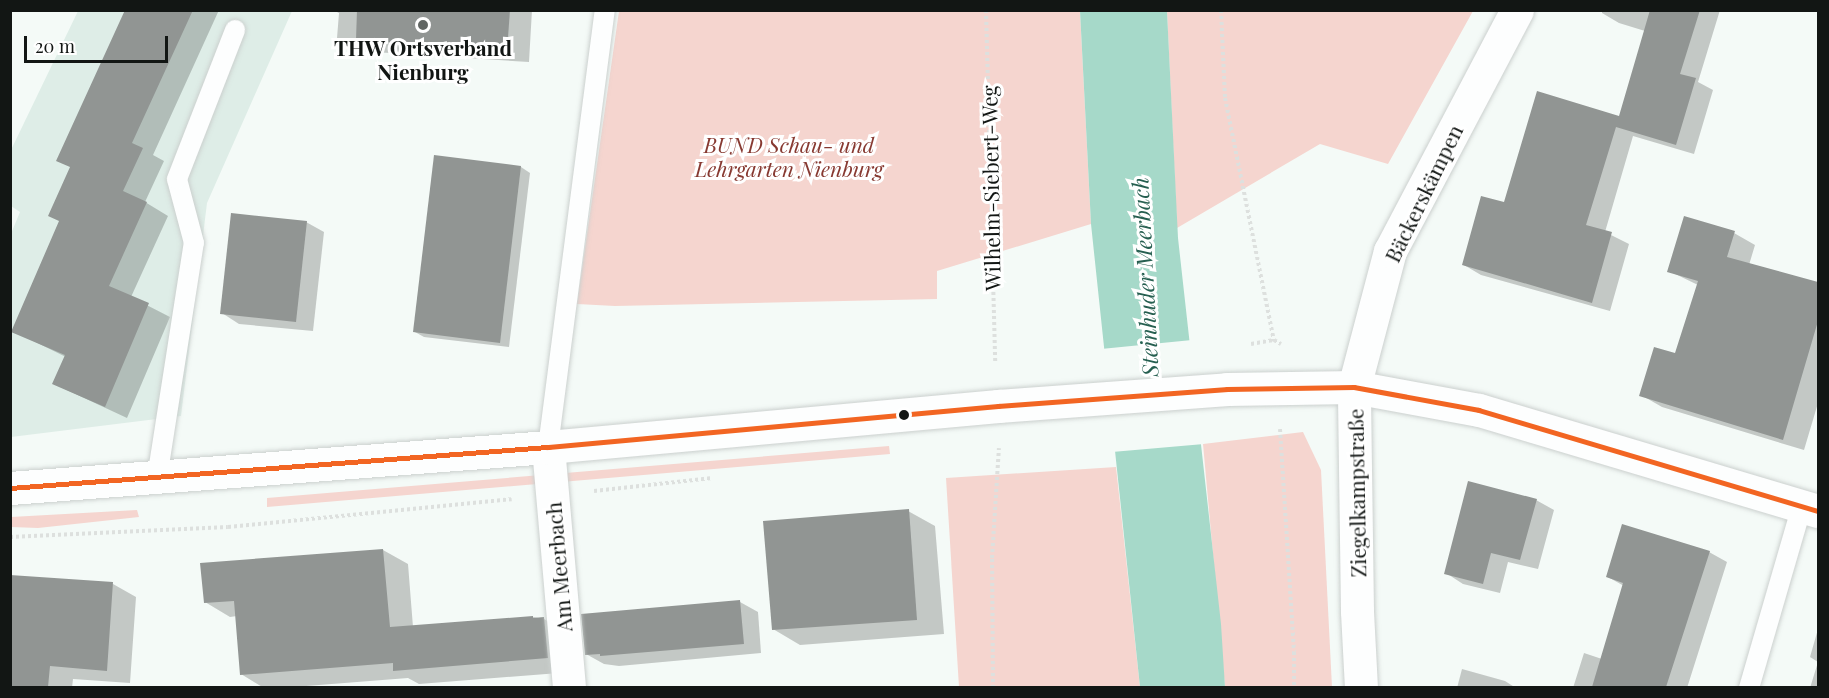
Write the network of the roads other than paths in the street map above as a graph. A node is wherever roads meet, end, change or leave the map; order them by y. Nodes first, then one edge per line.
1 (605, 10) edge
2 (1517, 10) edge
3 (235, 30) dead end
4 (1354, 387) junction
5 (548, 447) junction
6 (157, 478) junction
7 (10, 488) edge
8 (1810, 508) edge
9 (569, 687) edge
10 (1361, 687) edge
11 (1749, 687) edge

1 - 5 lane
2 - 4 street, Bäckerskämpen
3 - 6 lane
4 - 5 street, Ziegelkampstraße
4 - 8 street
4 - 10 street, Ziegelkampstraße
5 - 6 street, Ziegelkampstraße
5 - 9 street, Am Meerbach
6 - 7 street, Ziegelkampstraße
8 - 11 lane

